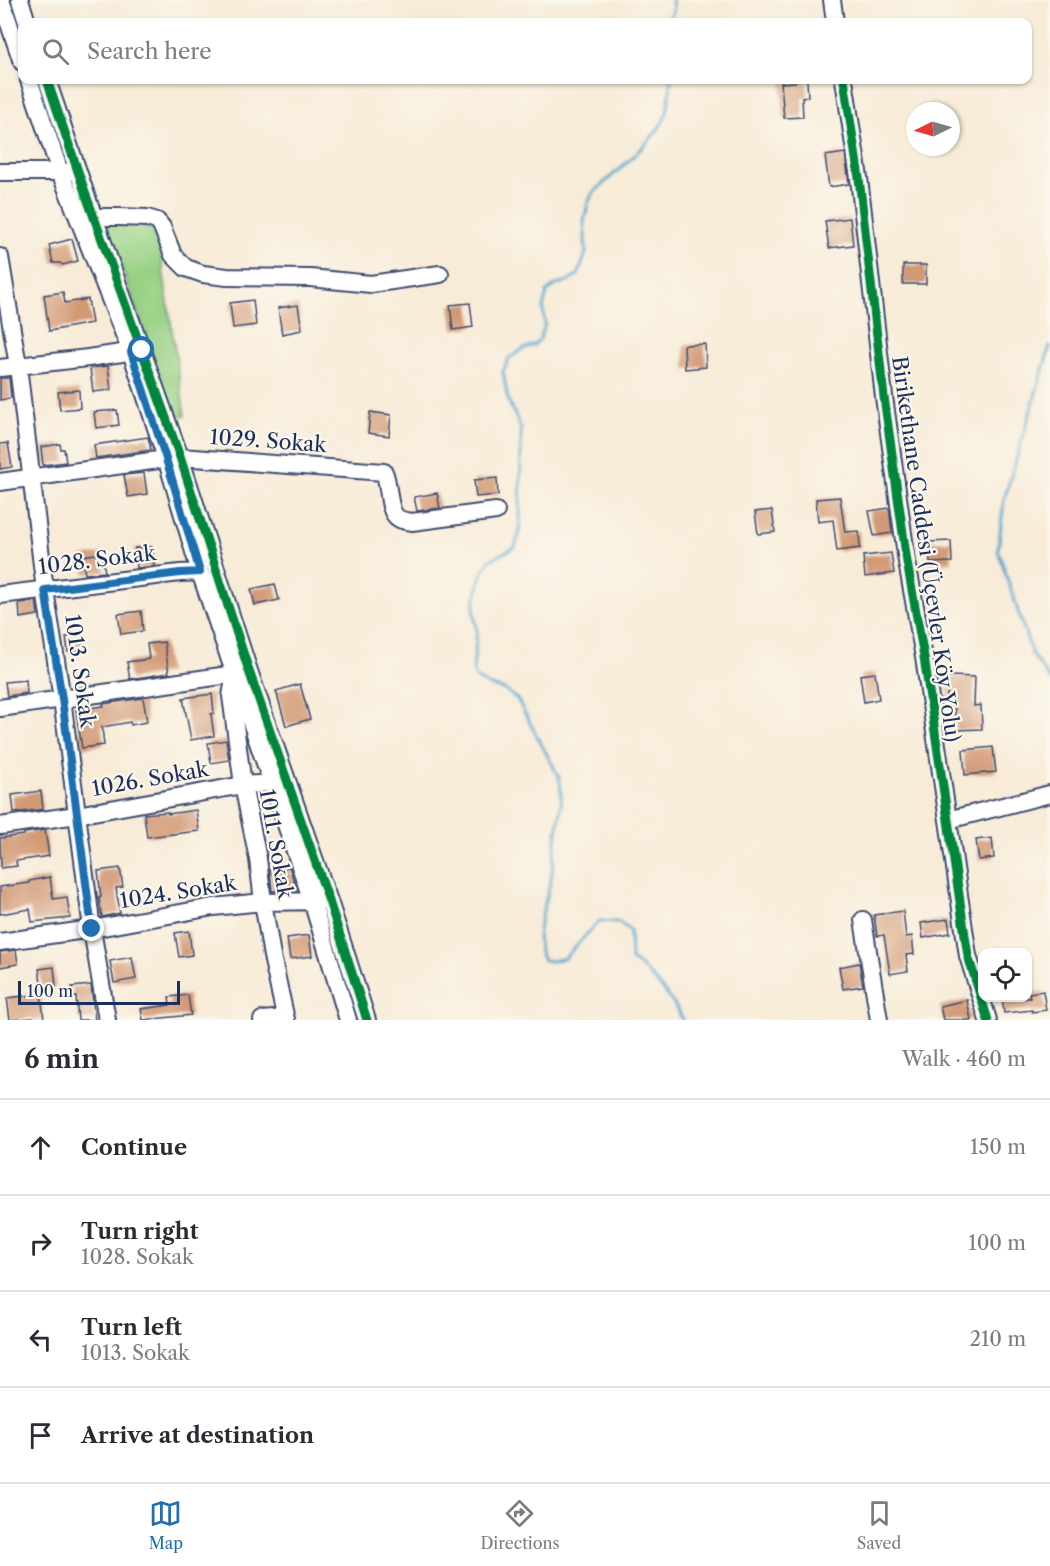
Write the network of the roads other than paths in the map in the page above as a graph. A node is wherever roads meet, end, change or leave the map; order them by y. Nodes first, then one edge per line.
1 (1, 0) edge
2 (20, 0) edge
3 (832, 0) edge
4 (26, 18) edge
5 (834, 18) edge
6 (18, 50) edge
7 (29, 84) edge
8 (48, 84) edge
9 (845, 84) edge
10 (0, 172) edge
11 (60, 172) junction
12 (79, 173) junction
13 (95, 218) junction
14 (0, 257) edge
15 (440, 274) dead end
16 (137, 351) junction
17 (18, 366) junction
18 (0, 368) edge
19 (173, 458) junction
20 (31, 478) junction
21 (0, 482) edge
22 (496, 511) dead end
23 (200, 572) junction
24 (45, 590) junction
25 (0, 595) edge
26 (235, 674) junction
27 (62, 699) junction
28 (0, 708) edge
29 (272, 783) junction
30 (243, 785) junction
31 (1050, 794) edge
32 (77, 815) junction
33 (948, 820) junction
34 (0, 826) edge
35 (312, 901) junction
36 (329, 901) junction
37 (263, 902) junction
38 (863, 920) dead end
39 (92, 929) junction
40 (0, 942) edge
41 (286, 1019) edge
42 (108, 1020) edge
43 (262, 1020) edge
44 (348, 1020) edge
45 (367, 1020) edge
46 (879, 1020) edge
47 (988, 1020) edge

1 - 6 street
2 - 4 street
3 - 5 street
7 - 11 street
8 - 12 street
9 - 33 street, Birikethane Caddesi (Üçevler Köy Yolu)
10 - 11 street
11 - 12 street
11 - 16 street
12 - 13 street
13 - 15 street
13 - 16 street
14 - 17 street, 1013. Sokak
16 - 17 street
16 - 19 street
17 - 18 street
17 - 20 street, 1013. Sokak
19 - 20 street, 1029. Sokak
19 - 22 street, 1029. Sokak
19 - 23 street
19 - 36 street
20 - 21 street, 1029. Sokak
20 - 24 street, 1013. Sokak
23 - 24 street, 1028. Sokak
23 - 26 street
24 - 25 street, 1028. Sokak
24 - 27 street, 1013. Sokak
26 - 27 street
26 - 29 street
26 - 30 street, 1011. Sokak
27 - 28 street
27 - 32 street, 1013. Sokak
29 - 30 street, 1026. Sokak
29 - 35 street
30 - 32 street, 1026. Sokak
30 - 37 street, 1011. Sokak
31 - 33 street
32 - 34 street, 1026. Sokak
32 - 39 street, 1013. Sokak
33 - 47 street, Birikethane Caddesi (Üçevler Köy Yolu)
35 - 36 street, 1024. Sokak
35 - 37 street, 1024. Sokak
35 - 44 street
36 - 45 street
37 - 39 street, 1024. Sokak
37 - 41 street, 1011. Sokak
38 - 46 street
39 - 40 street, 1024. Sokak
39 - 42 street, 1013. Sokak
41 - 43 street

